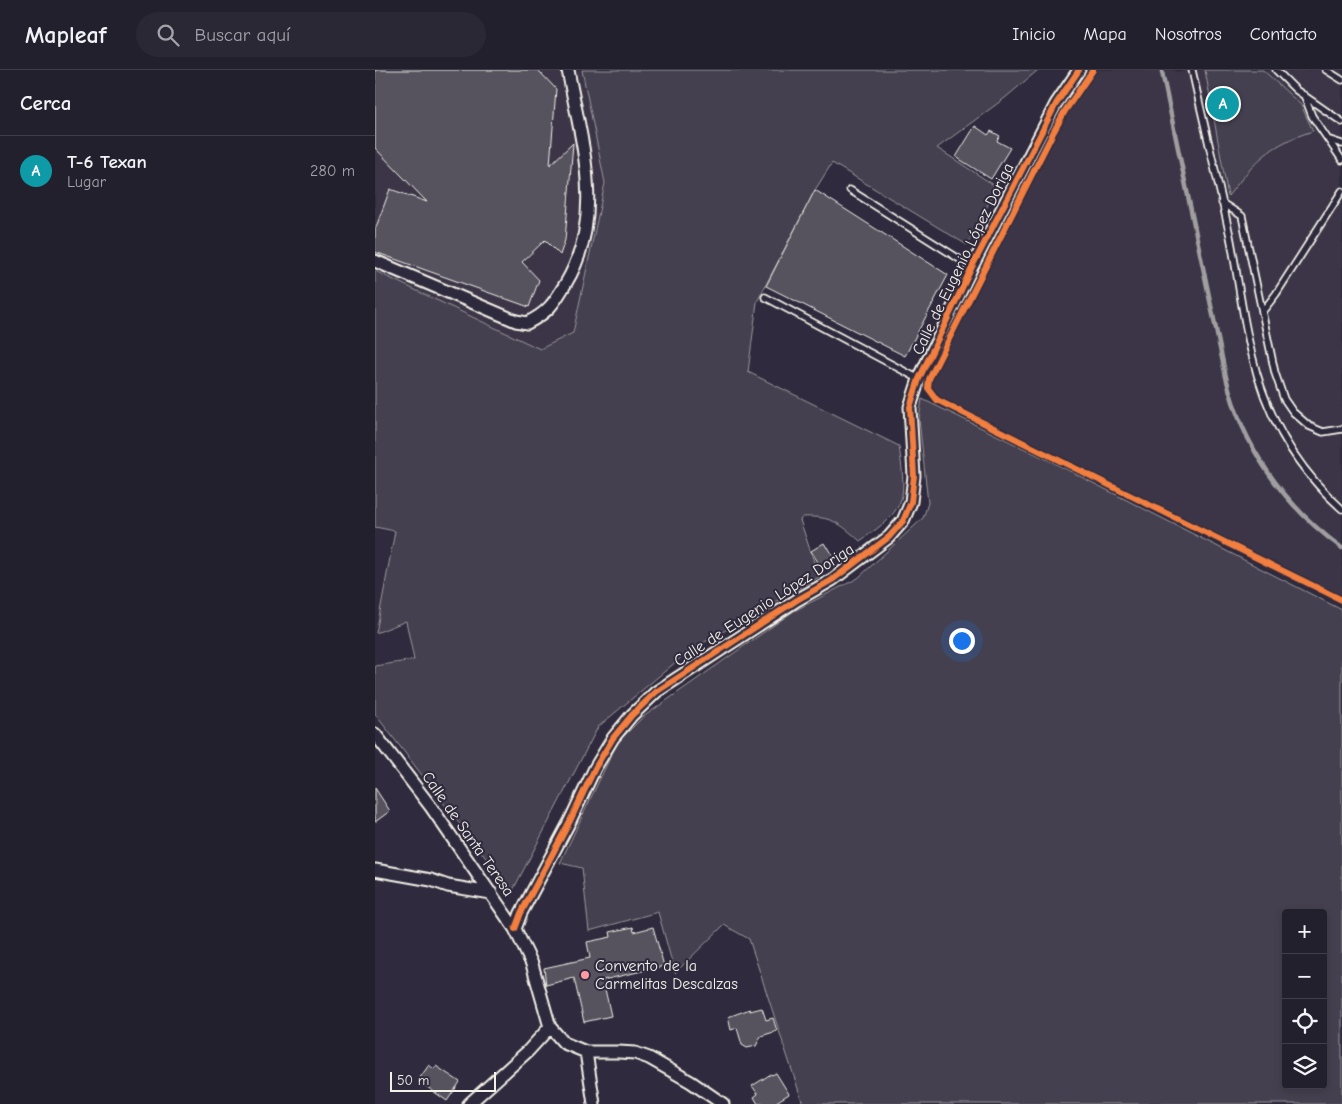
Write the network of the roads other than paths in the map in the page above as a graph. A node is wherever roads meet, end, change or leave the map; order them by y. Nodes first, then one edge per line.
1 (568, 70) edge
2 (1079, 70) edge
3 (1192, 70) edge
4 (1276, 70) edge
5 (1326, 70) edge
6 (1342, 80) edge
7 (1304, 96) junction
8 (1342, 122) edge
9 (1330, 140) junction
10 (1342, 144) edge
11 (1342, 160) edge
12 (850, 190) dead end
13 (1342, 191) edge
14 (1222, 203) junction
15 (375, 261) edge
16 (972, 267) junction
17 (765, 297) dead end
18 (1262, 312) junction
19 (919, 379) junction
20 (1342, 429) edge
21 (1342, 509) edge
22 (375, 734) edge
23 (375, 870) edge
24 (491, 893) junction
25 (515, 929) junction
26 (550, 1027) junction
27 (586, 1052) junction
28 (469, 1104) edge
29 (594, 1104) edge
30 (723, 1104) edge

1 - 15 street
2 - 16 street, Calle de Eugenio López Doriga
3 - 14 lane
4 - 7 lane
5 - 6 lane
7 - 8 lane
7 - 9 lane
9 - 10 lane
9 - 11 lane
12 - 16 lane
13 - 18 lane
14 - 18 lane
14 - 21 lane
16 - 19 street, Calle de Eugenio López Doriga
17 - 19 lane
18 - 20 lane
19 - 25 street, Calle de Eugenio López Doriga
22 - 24 street, Calle de Santa Teresa
23 - 24 street
24 - 25 street, Calle de Santa Teresa
25 - 26 street, Calle de Santa Teresa
26 - 27 street, Calle de Santa Teresa
26 - 28 street
27 - 29 street
27 - 30 street, Calle de Santa Teresa

